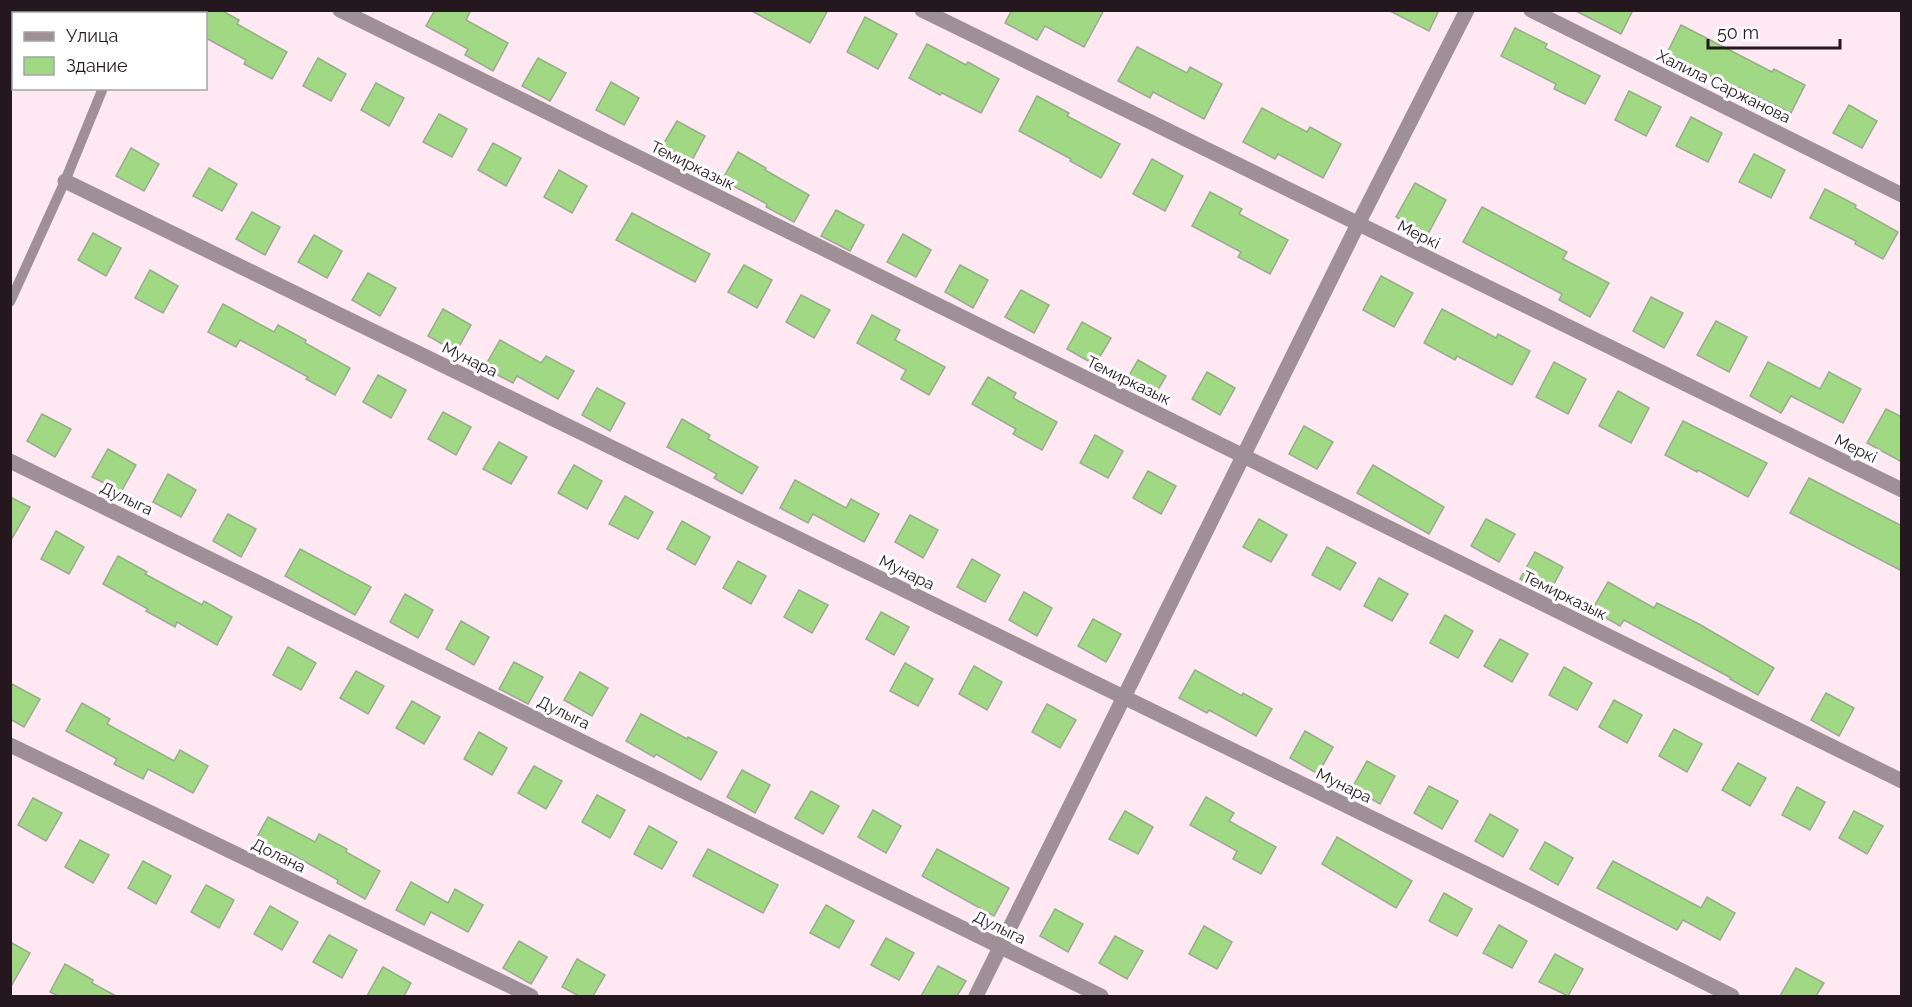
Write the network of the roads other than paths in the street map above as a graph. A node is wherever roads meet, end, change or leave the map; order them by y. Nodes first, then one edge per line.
1 (340, 10) edge
2 (922, 10) edge
3 (1467, 10) edge
4 (1531, 10) edge
5 (102, 90) edge
6 (65, 181) junction
7 (1902, 195) edge
8 (1358, 224) junction
9 (10, 302) edge
10 (1243, 456) junction
11 (10, 461) edge
12 (1902, 490) edge
13 (1124, 697) junction
14 (10, 745) edge
15 (1902, 781) edge
16 (1000, 947) junction
17 (531, 996) edge
18 (975, 996) edge
19 (1101, 996) edge
20 (1732, 996) edge

1 - 10 street, Темирказык
2 - 8 street, Меркі
3 - 8 street
4 - 7 street, Халила Саржанова
5 - 6 lane
6 - 9 lane
6 - 13 street, Мунара
8 - 10 street
8 - 12 street, Меркі
10 - 13 street
10 - 15 street, Темирказык
11 - 16 street, Дулыга
13 - 16 street
13 - 20 street, Мунара
14 - 17 street, Долана
16 - 18 street
16 - 19 street, Дулыга

